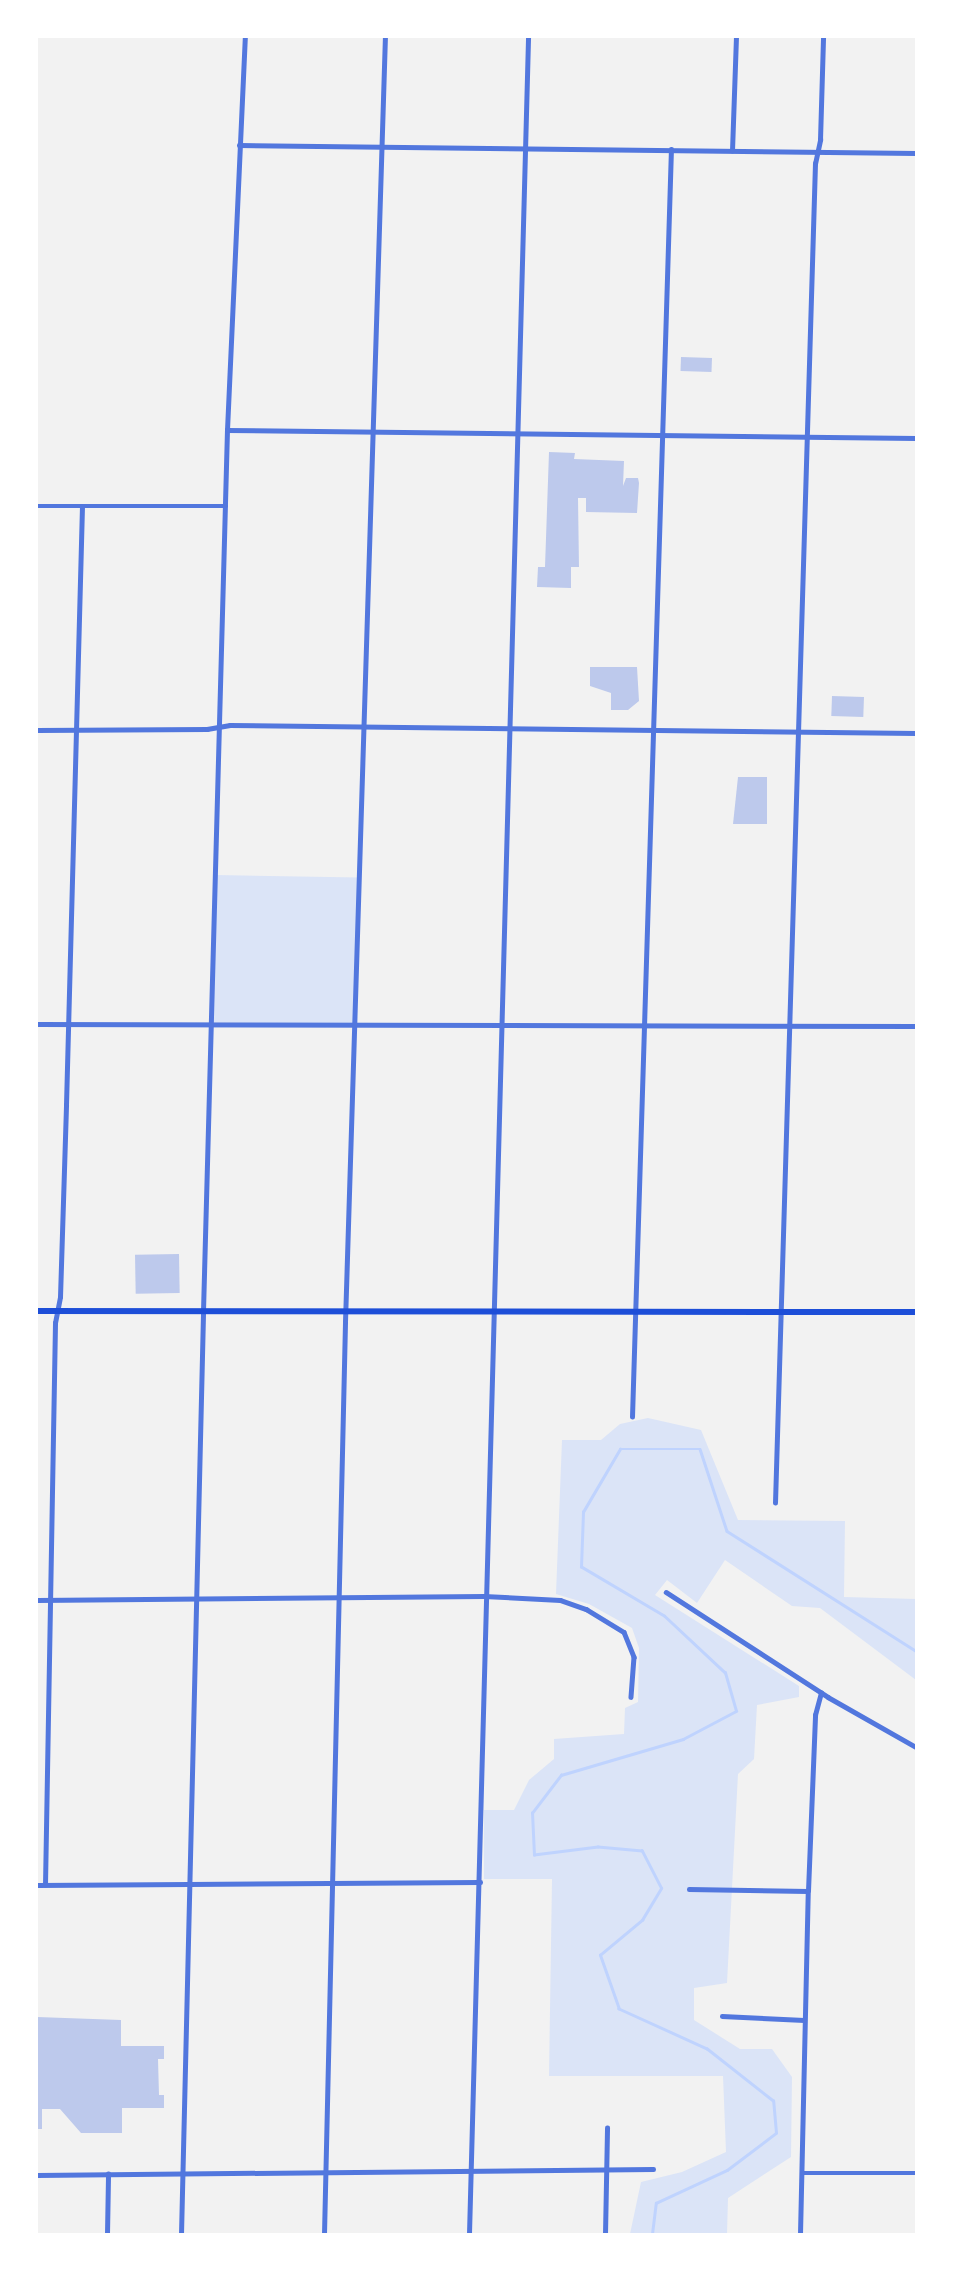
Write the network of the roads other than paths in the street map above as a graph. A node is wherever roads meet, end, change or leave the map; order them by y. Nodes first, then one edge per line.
1 (245, 37) edge
2 (385, 37) edge
3 (528, 37) edge
4 (736, 37) edge
5 (823, 37) edge
6 (239, 145) junction
7 (380, 147) junction
8 (524, 148) junction
9 (671, 150) junction
10 (732, 151) junction
11 (817, 152) junction
12 (916, 153) edge
13 (228, 430) junction
14 (371, 432) junction
15 (518, 434) junction
16 (664, 435) junction
17 (806, 437) junction
18 (916, 438) edge
19 (37, 506) edge
20 (226, 506) junction
21 (82, 507) junction
22 (363, 726) junction
23 (220, 727) junction
24 (510, 727) junction
25 (75, 729) junction
26 (655, 729) junction
27 (37, 730) edge
28 (797, 731) junction
29 (916, 733) edge
30 (212, 1022) junction
31 (68, 1023) junction
32 (355, 1023) junction
33 (37, 1024) edge
34 (500, 1024) junction
35 (646, 1025) junction
36 (789, 1025) junction
37 (916, 1026) edge
38 (37, 1311) edge
39 (57, 1311) junction
40 (346, 1311) junction
41 (491, 1311) junction
42 (203, 1312) junction
43 (638, 1312) junction
44 (781, 1312) junction
45 (916, 1312) edge
46 (632, 1417) dead end
47 (775, 1503) dead end
48 (666, 1592) dead end
49 (484, 1596) junction
50 (195, 1599) junction
51 (339, 1599) junction
52 (37, 1600) edge
53 (50, 1600) junction
54 (821, 1692) junction
55 (631, 1697) dead end
56 (916, 1748) edge
57 (480, 1882) junction
58 (330, 1883) junction
59 (189, 1884) junction
60 (37, 1885) edge
61 (44, 1885) junction
62 (689, 1889) dead end
63 (808, 1891) junction
64 (722, 2016) dead end
65 (804, 2020) junction
66 (607, 2128) dead end
67 (653, 2169) dead end
68 (605, 2170) junction
69 (470, 2171) junction
70 (324, 2172) junction
71 (802, 2173) junction
72 (916, 2173) edge
73 (108, 2174) junction
74 (182, 2174) junction
75 (37, 2175) edge
76 (107, 2234) edge
77 (181, 2234) edge
78 (324, 2234) edge
79 (469, 2234) edge
80 (605, 2234) edge
81 (800, 2234) edge

1 - 6 street
2 - 7 street
3 - 8 street
4 - 10 street
5 - 11 street
6 - 7 street
6 - 13 street
7 - 8 street
7 - 14 street
8 - 9 street
8 - 15 street
9 - 10 street
9 - 16 street
10 - 11 street
11 - 12 street
11 - 17 street
13 - 14 street
13 - 20 street
14 - 15 street
14 - 22 street
15 - 16 street
15 - 24 street
16 - 17 street
16 - 26 street
17 - 18 street
17 - 28 street
19 - 21 street
20 - 21 street
20 - 23 street
21 - 25 street
22 - 23 street
22 - 24 street
22 - 32 street
23 - 25 street
23 - 30 street
24 - 26 street
24 - 34 street
25 - 27 street
25 - 31 street
26 - 28 street
26 - 35 street
28 - 29 street
28 - 36 street
30 - 31 street
30 - 32 street
30 - 42 street
31 - 33 street
31 - 39 street
32 - 34 street
32 - 40 street
34 - 35 street
34 - 41 street
35 - 36 street
35 - 43 street
36 - 37 street
36 - 44 street
38 - 39 main road
39 - 42 main road
39 - 53 street
40 - 41 main road
40 - 42 main road
40 - 51 street
41 - 43 main road
41 - 49 street
42 - 50 street
43 - 44 main road
43 - 46 street
44 - 45 main road
44 - 47 street
48 - 54 street
49 - 51 street
49 - 55 street
49 - 57 street
50 - 51 street
50 - 53 street
50 - 59 street
51 - 58 street
52 - 53 street
53 - 61 street
54 - 56 street
54 - 63 street
57 - 58 street
57 - 69 street
58 - 59 street
58 - 70 street
59 - 61 street
59 - 74 street
60 - 61 street
62 - 63 street
63 - 65 street
64 - 65 street
65 - 71 street
66 - 68 street
67 - 68 street
68 - 69 street
68 - 80 street
69 - 70 street
69 - 79 street
70 - 74 street
70 - 78 street
71 - 72 street
71 - 81 street
73 - 74 street
73 - 75 street
73 - 76 street
74 - 77 street

